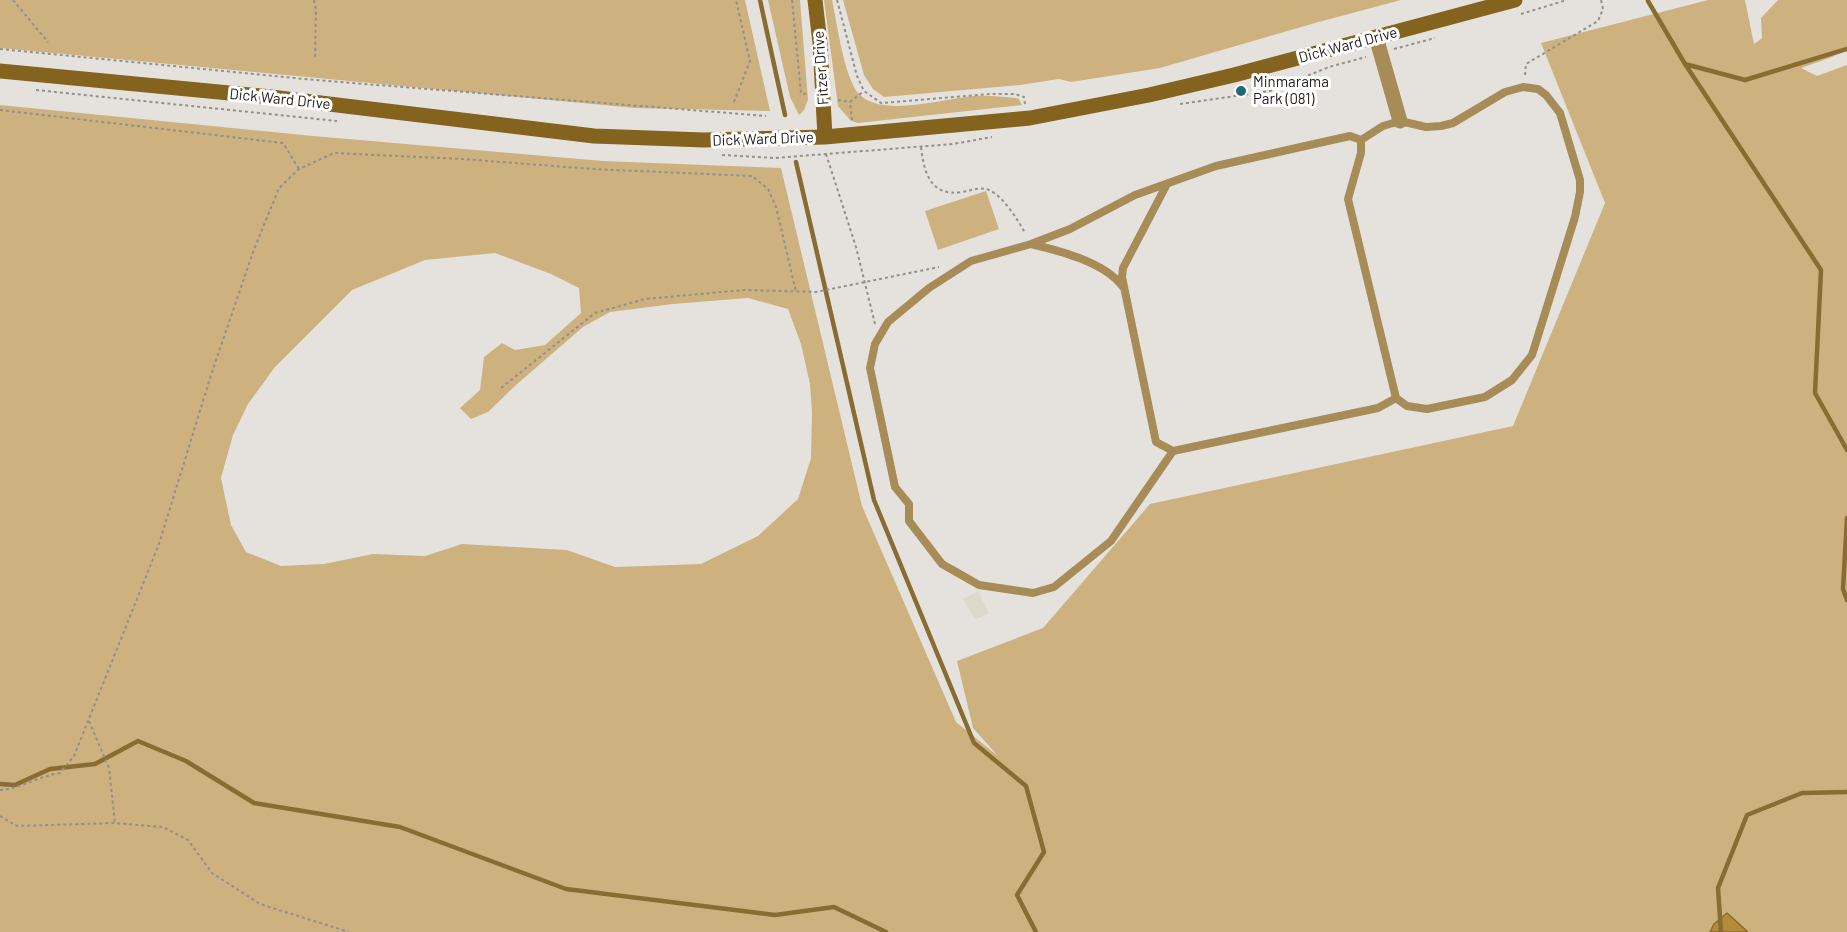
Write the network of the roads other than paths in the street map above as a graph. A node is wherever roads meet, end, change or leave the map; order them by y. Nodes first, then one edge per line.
1 (815, 0) edge
2 (1515, 0) edge
3 (1376, 37) junction
4 (0, 71) edge
5 (1400, 121) junction
6 (825, 136) junction
7 (1361, 140) junction
8 (1167, 184) junction
9 (1031, 244) junction
10 (1123, 287) junction
11 (1396, 398) junction
12 (1173, 452) junction

1 - 6 street, Fitzer Drive
2 - 3 street, Dick Ward Drive
3 - 5 street
3 - 6 street, Dick Ward Drive
4 - 6 street, Dick Ward Drive
5 - 7 lane
5 - 11 lane
7 - 8 lane
7 - 11 lane
8 - 9 lane
8 - 10 lane
9 - 10 lane
9 - 12 lane
10 - 12 lane
11 - 12 lane

